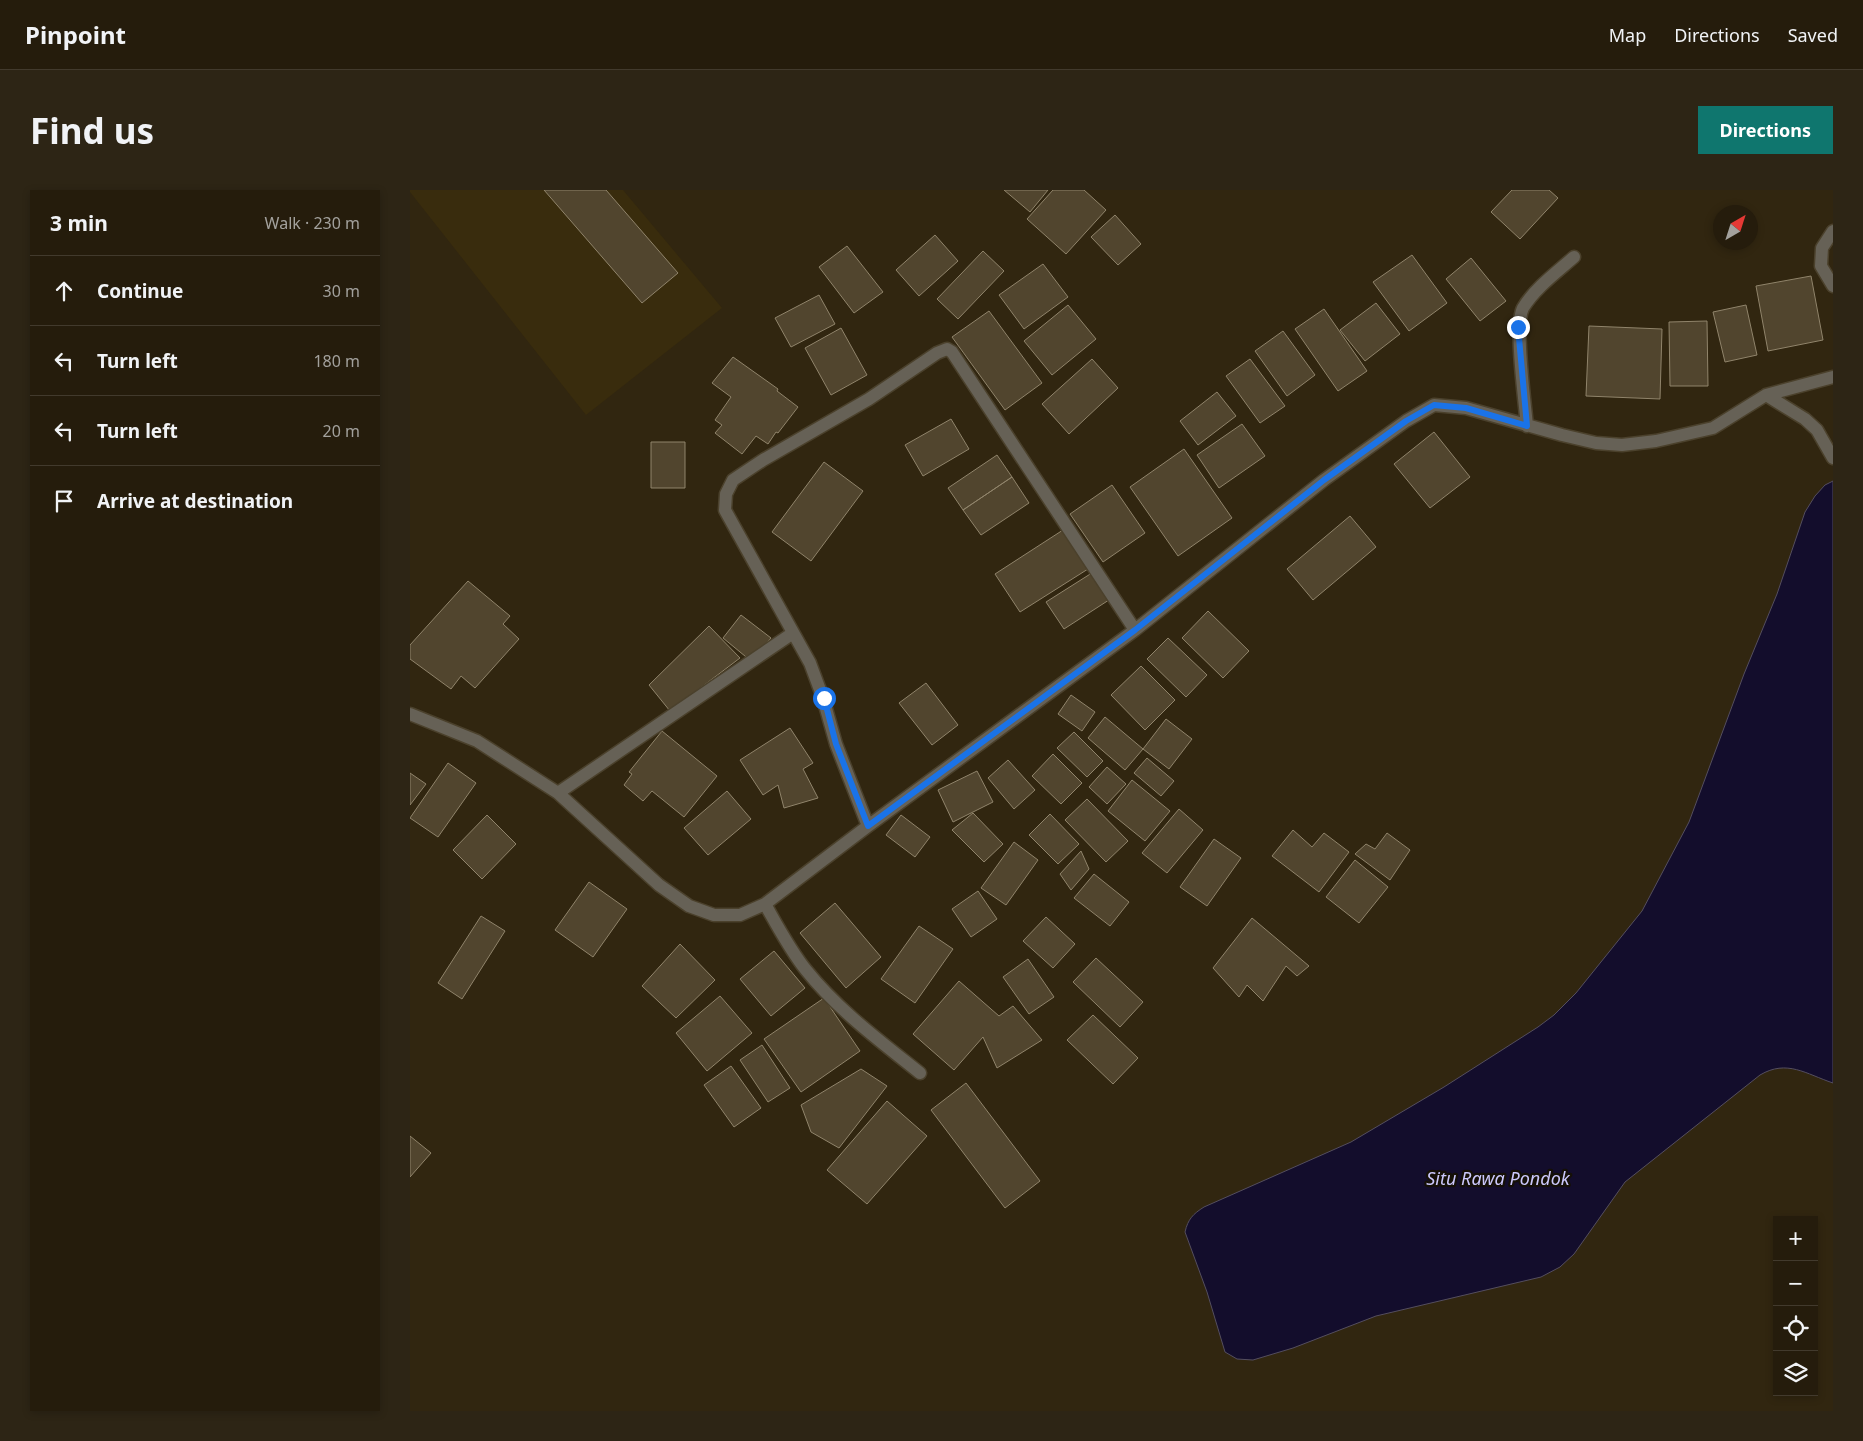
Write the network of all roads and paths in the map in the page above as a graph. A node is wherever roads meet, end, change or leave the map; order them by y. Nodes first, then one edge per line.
1 (1833, 231) edge
2 (1574, 256) dead end
3 (1833, 286) edge
4 (1833, 377) edge
5 (1766, 395) junction
6 (1527, 426) junction
7 (1833, 458) edge
8 (1135, 630) junction
9 (793, 633) junction
10 (410, 714) edge
11 (558, 793) junction
12 (868, 826) junction
13 (765, 904) junction
14 (920, 1074) dead end

1 - 3 street
2 - 6 street
4 - 5 street
5 - 6 street
5 - 7 street
6 - 8 street
8 - 9 street
8 - 12 street
9 - 11 street
9 - 12 street
10 - 11 street
11 - 13 street
12 - 13 street
13 - 14 street

